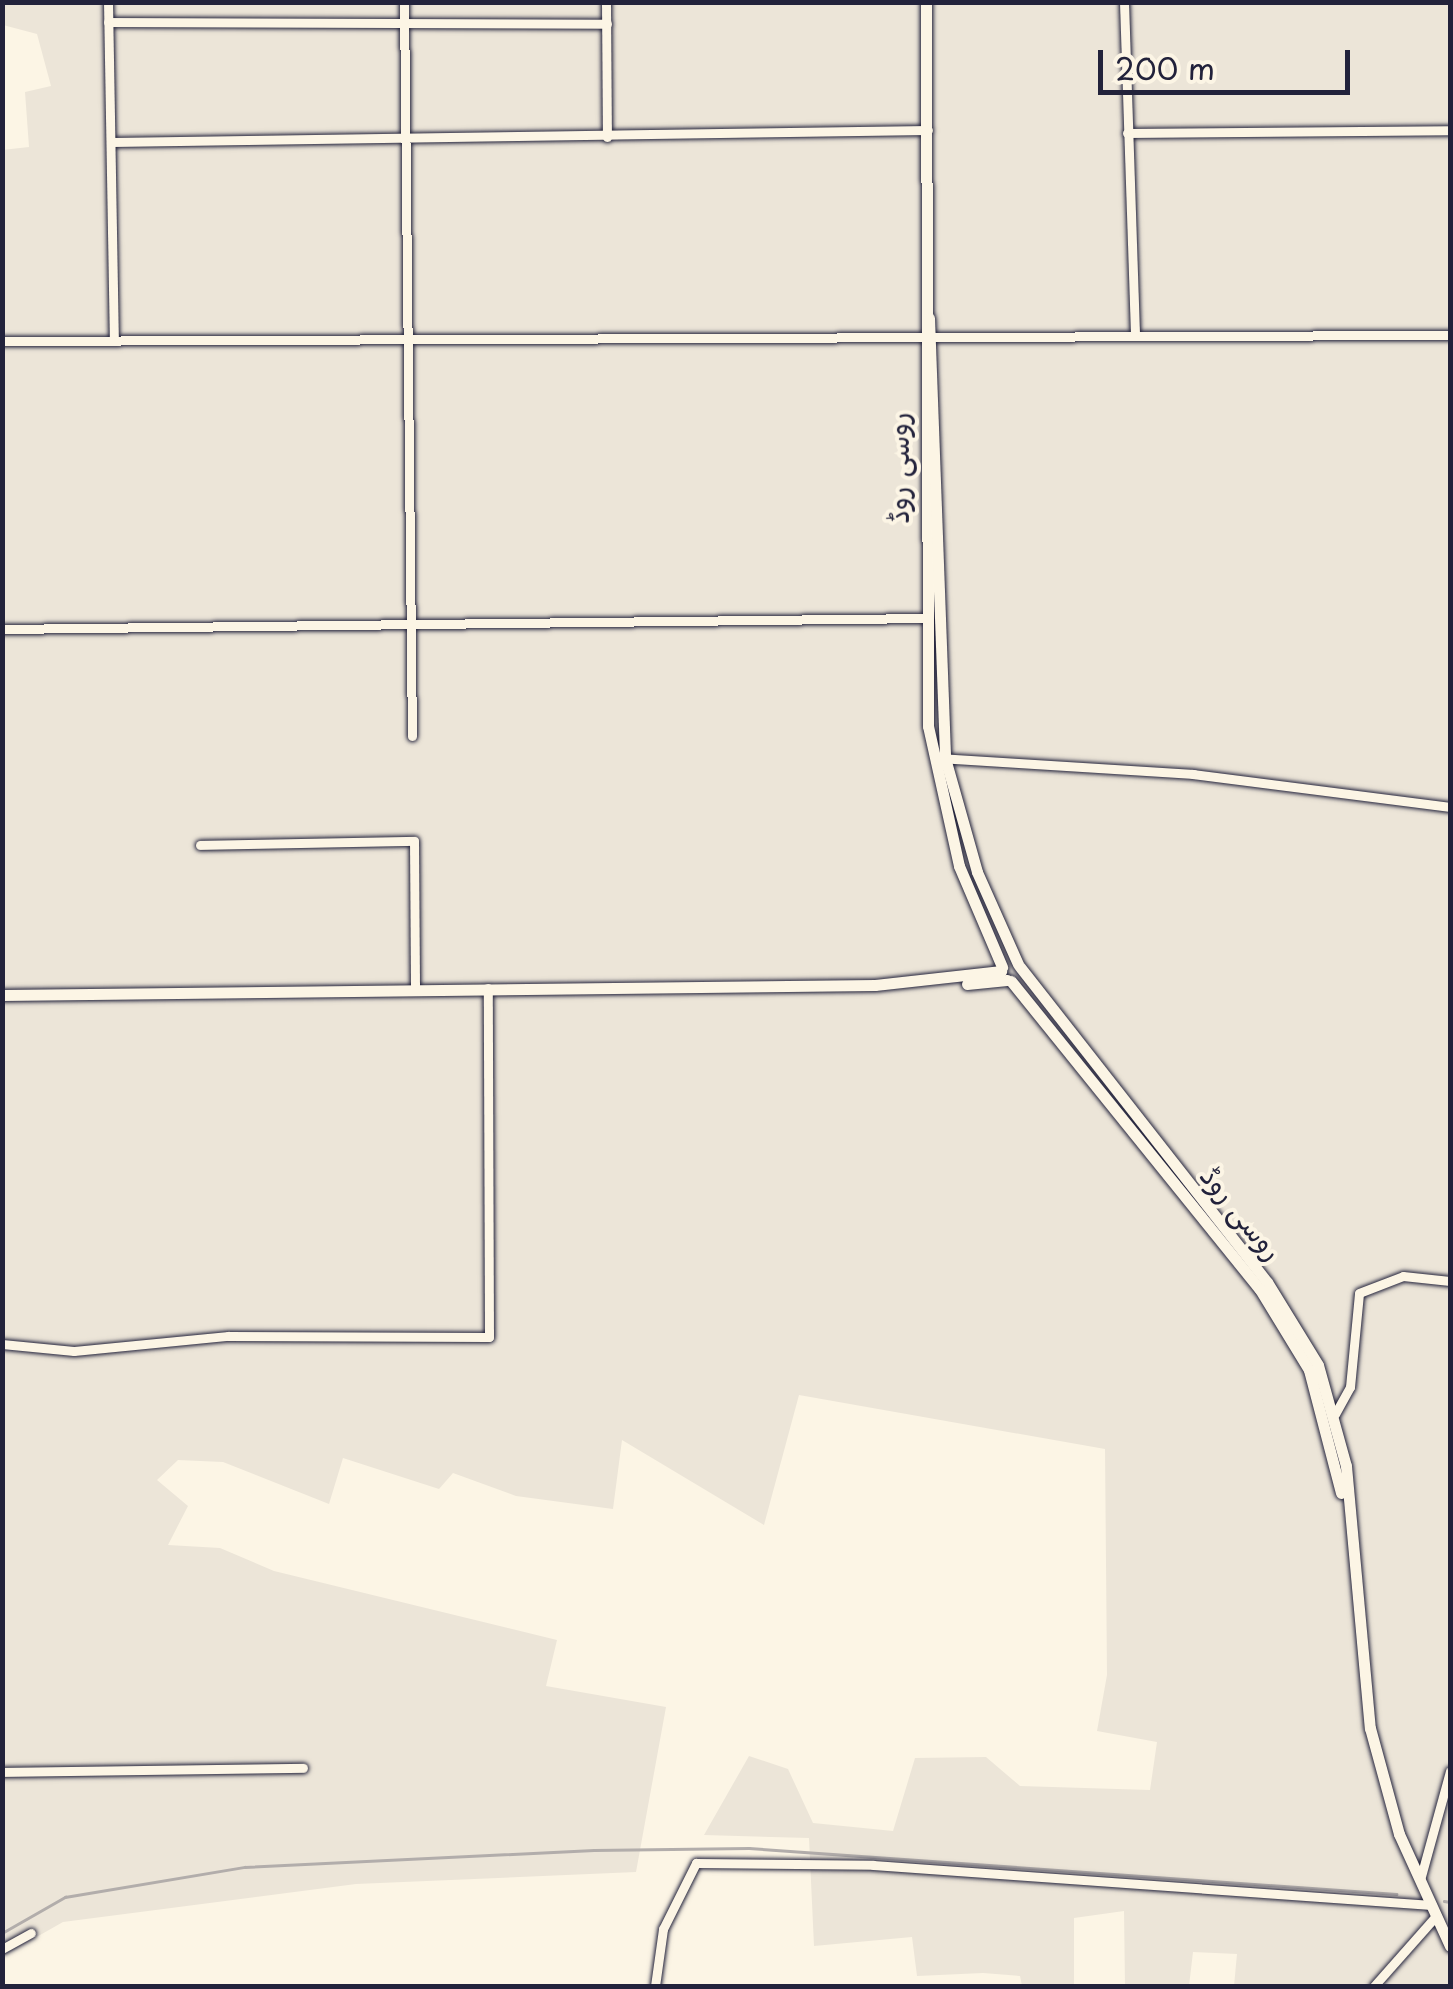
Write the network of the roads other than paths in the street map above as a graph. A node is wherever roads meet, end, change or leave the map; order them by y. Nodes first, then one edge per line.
1 (108, 2) edge
2 (404, 2) edge
3 (606, 2) edge
4 (926, 2) edge
5 (1124, 2) edge
6 (108, 22) junction
7 (404, 23) junction
8 (607, 24) junction
9 (928, 130) junction
10 (1450, 130) edge
11 (1127, 133) junction
12 (607, 137) junction
13 (402, 140) junction
14 (112, 142) junction
15 (929, 335) junction
16 (1450, 335) edge
17 (1135, 336) junction
18 (406, 338) junction
19 (2, 341) edge
20 (114, 341) junction
21 (925, 618) junction
22 (409, 625) junction
23 (2, 629) edge
24 (412, 736) dead end
25 (938, 758) junction
26 (1450, 806) edge
27 (200, 845) dead end
28 (1019, 966) junction
29 (1005, 975) junction
30 (488, 988) junction
31 (415, 990) junction
32 (2, 995) edge
33 (1450, 1281) edge
34 (2, 1344) edge
35 (1335, 1414) junction
36 (1348, 1527) junction
37 (303, 1768) dead end
38 (1450, 1771) edge
39 (2, 1772) edge
40 (1420, 1880) junction
41 (1440, 1917) edge
42 (31, 1933) dead end
43 (1450, 1946) edge
44 (2, 1949) edge
45 (656, 1986) edge
46 (1374, 1986) edge

1 - 6 street
2 - 7 street
3 - 8 street
4 - 9 main road, روسی روڈ
5 - 11 street
6 - 7 street
6 - 14 street
7 - 8 street
7 - 13 street
8 - 12 street
9 - 12 street
9 - 15 main road, روسی روڈ
10 - 11 street
11 - 17 street
12 - 13 street
13 - 14 street
13 - 18 street
14 - 20 street
15 - 17 street
15 - 18 street
15 - 21 main road, روسی روڈ
15 - 25 main road, روسی روڈ
16 - 17 street
18 - 20 street
18 - 22 street
19 - 20 street
21 - 22 street
21 - 25 main road, روسی روڈ
22 - 23 street
22 - 24 street
25 - 26 street
25 - 28 main road, روسی روڈ
25 - 29 main road, روسی روڈ
27 - 31 street
28 - 29 main road
28 - 35 main road, روسی روڈ
29 - 30 main road
29 - 36 main road, روسی روڈ
30 - 31 main road
30 - 34 street
31 - 32 main road
33 - 35 street
35 - 36 main road, روسی روڈ
36 - 40 main road, روسی روڈ
37 - 39 street
38 - 40 street
40 - 41 main road, روسی روڈ
41 - 43 main road, روسی روڈ
41 - 45 street
41 - 46 street
42 - 44 street

